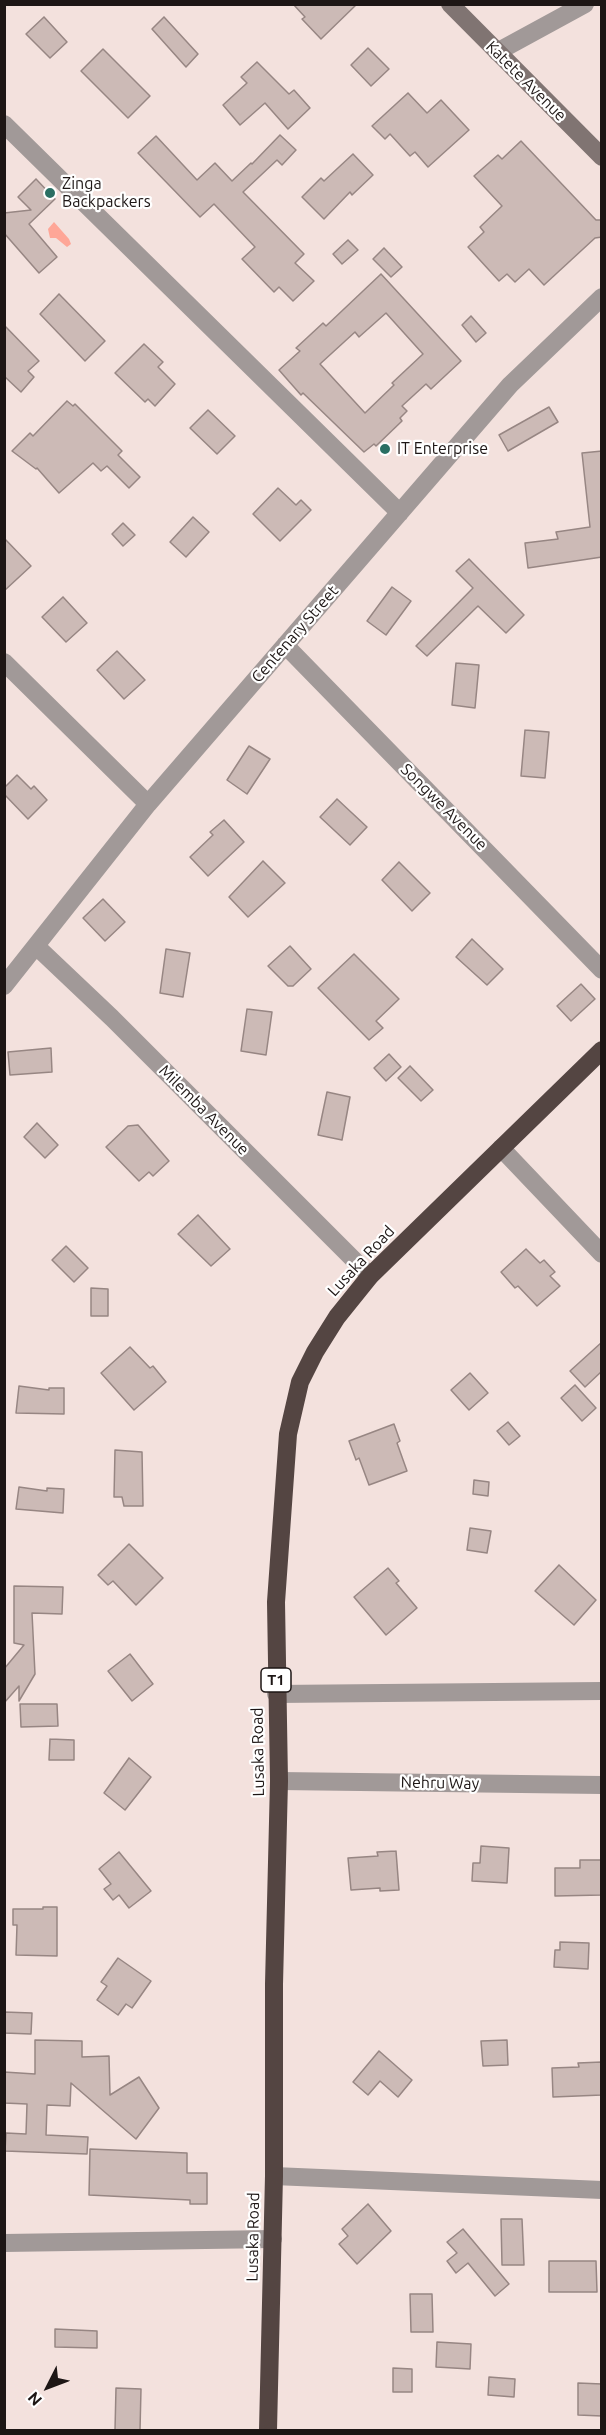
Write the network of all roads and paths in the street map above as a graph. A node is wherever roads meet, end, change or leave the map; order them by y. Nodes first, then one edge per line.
1 (450, 4) edge
2 (585, 4) edge
3 (497, 52) junction
4 (4, 124) edge
5 (602, 157) edge
6 (602, 297) edge
7 (400, 513) junction
8 (285, 645) junction
9 (4, 662) edge
10 (148, 804) junction
11 (36, 946) junction
12 (602, 970) edge
13 (4, 986) edge
14 (602, 1050) edge
15 (501, 1148) junction
16 (602, 1254) edge
17 (370, 1276) junction
18 (602, 1691) edge
19 (276, 1694) junction
20 (279, 1781) junction
21 (602, 1785) edge
22 (274, 2176) junction
23 (602, 2190) edge
24 (273, 2239) junction
25 (4, 2243) edge
26 (268, 2430) edge

1 - 3 street, Katete Avenue
2 - 3 street
3 - 5 street, Katete Avenue
4 - 7 street
6 - 7 street, Centenary Street
7 - 8 street, Centenary Street
8 - 10 street, Centenary Street
8 - 12 street, Songwe Avenue
9 - 10 street
10 - 11 street, Centenary Street
11 - 13 street, Centenary Street
11 - 17 street, Milemba Avenue
14 - 15 highway, Lusaka Road / T1
15 - 16 street
15 - 17 highway, Lusaka Road / T1
17 - 19 highway, Lusaka Road / T1
18 - 19 street
19 - 20 highway, Lusaka Road / T1
20 - 21 street, Nehru Way
20 - 22 highway, Lusaka Road / T1
22 - 23 street
22 - 24 highway, Lusaka Road / T1
24 - 25 street
24 - 26 highway, Lusaka Road / T1

